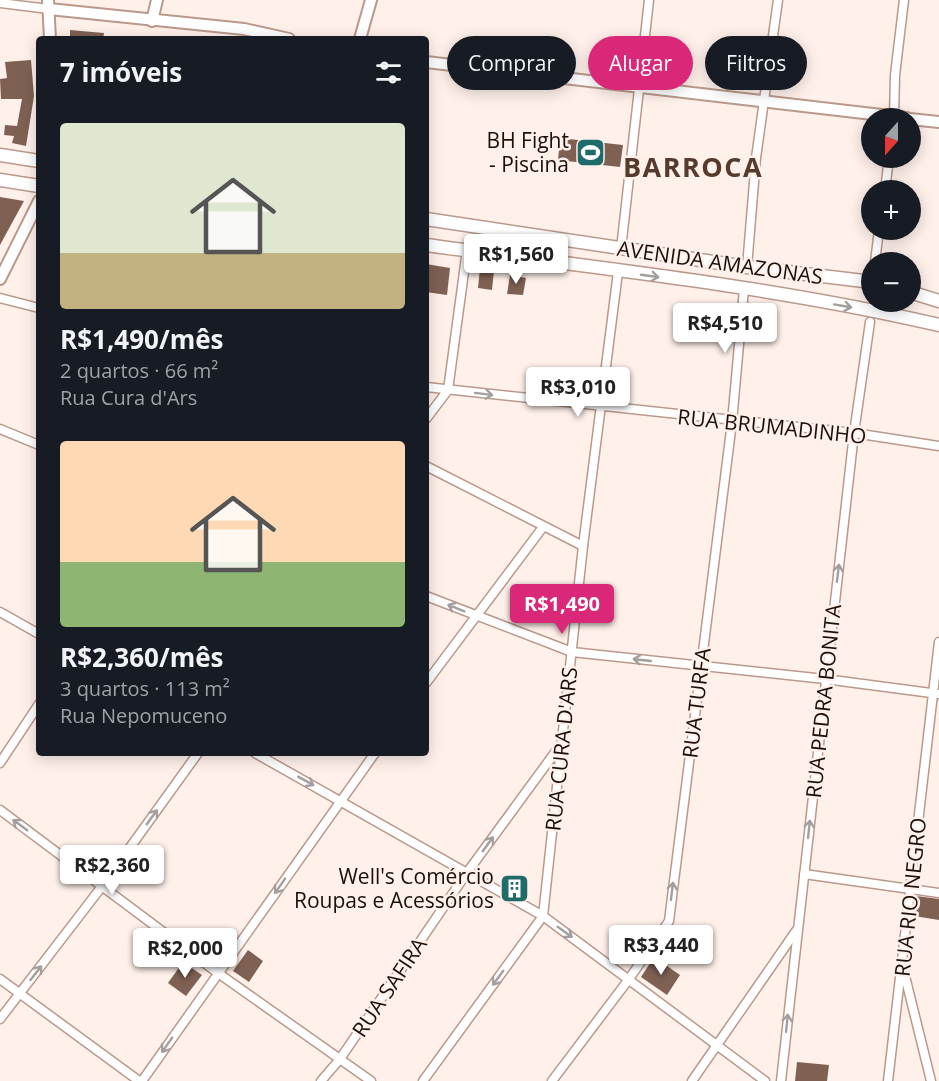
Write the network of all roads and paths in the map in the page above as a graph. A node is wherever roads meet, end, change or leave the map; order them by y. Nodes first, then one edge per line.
1 (156, 0) edge
2 (371, 0) edge
3 (649, 0) edge
4 (778, 0) edge
5 (904, 0) edge
6 (0, 3) edge
7 (49, 5) edge
8 (152, 21) junction
9 (50, 36) edge
10 (276, 36) edge
11 (361, 36) edge
12 (644, 36) edge
13 (429, 62) edge
14 (588, 82) edge
15 (638, 90) edge
16 (655, 90) edge
17 (766, 103) junction
18 (894, 108) edge
19 (861, 114) edge
20 (921, 120) edge
21 (939, 122) edge
22 (0, 155) edge
23 (36, 161) edge
24 (0, 180) edge
25 (36, 186) edge
26 (36, 207) edge
27 (429, 219) edge
28 (429, 244) edge
29 (621, 249) junction
30 (467, 250) junction
31 (747, 267) junction
32 (618, 272) junction
33 (0, 279) edge
34 (861, 281) edge
35 (744, 289) junction
36 (921, 295) edge
37 (0, 298) edge
38 (939, 301) edge
39 (36, 307) edge
40 (861, 309) edge
41 (871, 312) edge
42 (876, 312) edge
43 (939, 325) edge
44 (429, 387) edge
45 (448, 390) junction
46 (601, 407) junction
47 (429, 415) edge
48 (732, 422) junction
49 (0, 429) edge
50 (854, 433) junction
51 (36, 444) edge
52 (939, 446) edge
53 (429, 468) edge
54 (543, 527) junction
55 (583, 546) junction
56 (429, 597) edge
57 (0, 612) edge
58 (475, 616) junction
59 (36, 632) edge
60 (939, 642) edge
61 (572, 652) junction
62 (700, 667) junction
63 (429, 679) edge
64 (825, 679) junction
65 (936, 694) edge
66 (36, 709) edge
67 (560, 746) junction
68 (196, 756) edge
69 (260, 756) edge
70 (373, 756) edge
71 (0, 763) edge
72 (340, 801) junction
73 (0, 810) edge
74 (466, 874) junction
75 (804, 874) junction
76 (103, 885) junction
77 (910, 890) junction
78 (939, 893) edge
79 (543, 916) junction
80 (797, 929) junction
81 (902, 965) junction
82 (218, 973) junction
83 (0, 979) edge
84 (629, 979) junction
85 (20, 993) junction
86 (0, 1020) edge
87 (718, 1047) junction
88 (339, 1059) junction
89 (141, 1081) edge
90 (321, 1081) edge
91 (371, 1081) edge
92 (423, 1081) edge
93 (552, 1081) edge
94 (692, 1081) edge
95 (765, 1081) edge
96 (781, 1081) edge
97 (888, 1081) edge
98 (931, 1081) edge

1 - 8 street
2 - 11 street
3 - 12 street
4 - 17 street
5 - 18 street
6 - 7 street
7 - 8 street
7 - 9 street
8 - 10 street
13 - 14 street
15 - 29 street
16 - 17 street
17 - 19 street
17 - 31 street
20 - 21 street
22 - 23 main road
24 - 25 main road
26 - 33 street
27 - 29 main road, AVENIDA AMAZONAS
28 - 30 main road, AVENIDA AMAZONAS
29 - 31 main road, AVENIDA AMAZONAS
30 - 32 main road, AVENIDA AMAZONAS
30 - 45 street
31 - 34 main road, AVENIDA AMAZONAS
32 -> 35 main road, AVENIDA AMAZONAS
32 - 46 street, RUA CURA D'ARS
35 -> 40 main road, AVENIDA AMAZONAS
35 - 48 street, RUA TURFA
36 - 38 main road
37 - 39 street
41 - 50 street, RUA PEDRA BONITA
42 - 43 main road, AVENIDA AMAZONAS
44 - 45 street, RUA BRUMADINHO
45 -> 46 street, RUA BRUMADINHO
45 - 47 street
46 - 48 street, RUA BRUMADINHO
46 - 55 street, RUA CURA D'ARS
48 - 50 street, RUA BRUMADINHO
48 - 62 street, RUA TURFA
49 - 51 street
50 - 52 street, RUA BRUMADINHO
64 -> 50 street, RUA PEDRA BONITA
53 - 54 street
54 - 55 street
54 - 58 street
55 - 61 street, RUA CURA D'ARS
58 -> 56 street
57 - 59 street
58 - 61 street
58 - 63 street
60 - 65 street, RUA RIO NEGRO
62 -> 61 street
61 - 67 street, RUA CURA D'ARS
62 - 64 street
84 -> 62 street, RUA TURFA
64 - 65 street
75 -> 64 street, RUA PEDRA BONITA
65 - 77 street, RUA RIO NEGRO
66 - 71 street
74 -> 67 street, RUA SAFIRA
67 - 79 street, RUA CURA D'ARS
76 -> 68 street
69 -> 72 street
70 - 72 street
72 - 74 street
72 -> 82 street
76 -> 73 street
74 - 79 street
74 - 88 street, RUA SAFIRA
75 - 77 street
75 - 80 street, RUA PEDRA BONITA
76 - 82 street
85 -> 76 street
77 - 78 street
77 - 81 street, RUA RIO NEGRO
79 -> 84 street
79 -> 92 street
80 - 87 street
96 -> 80 street, RUA PEDRA BONITA
81 - 97 street, RUA RIO NEGRO
81 - 98 street
82 - 88 street
82 -> 89 street
83 - 85 street
84 - 87 street
84 - 93 street, RUA TURFA
85 - 86 street
85 - 89 street
87 - 94 street
87 - 95 street
88 - 90 street, RUA SAFIRA
88 - 91 street

